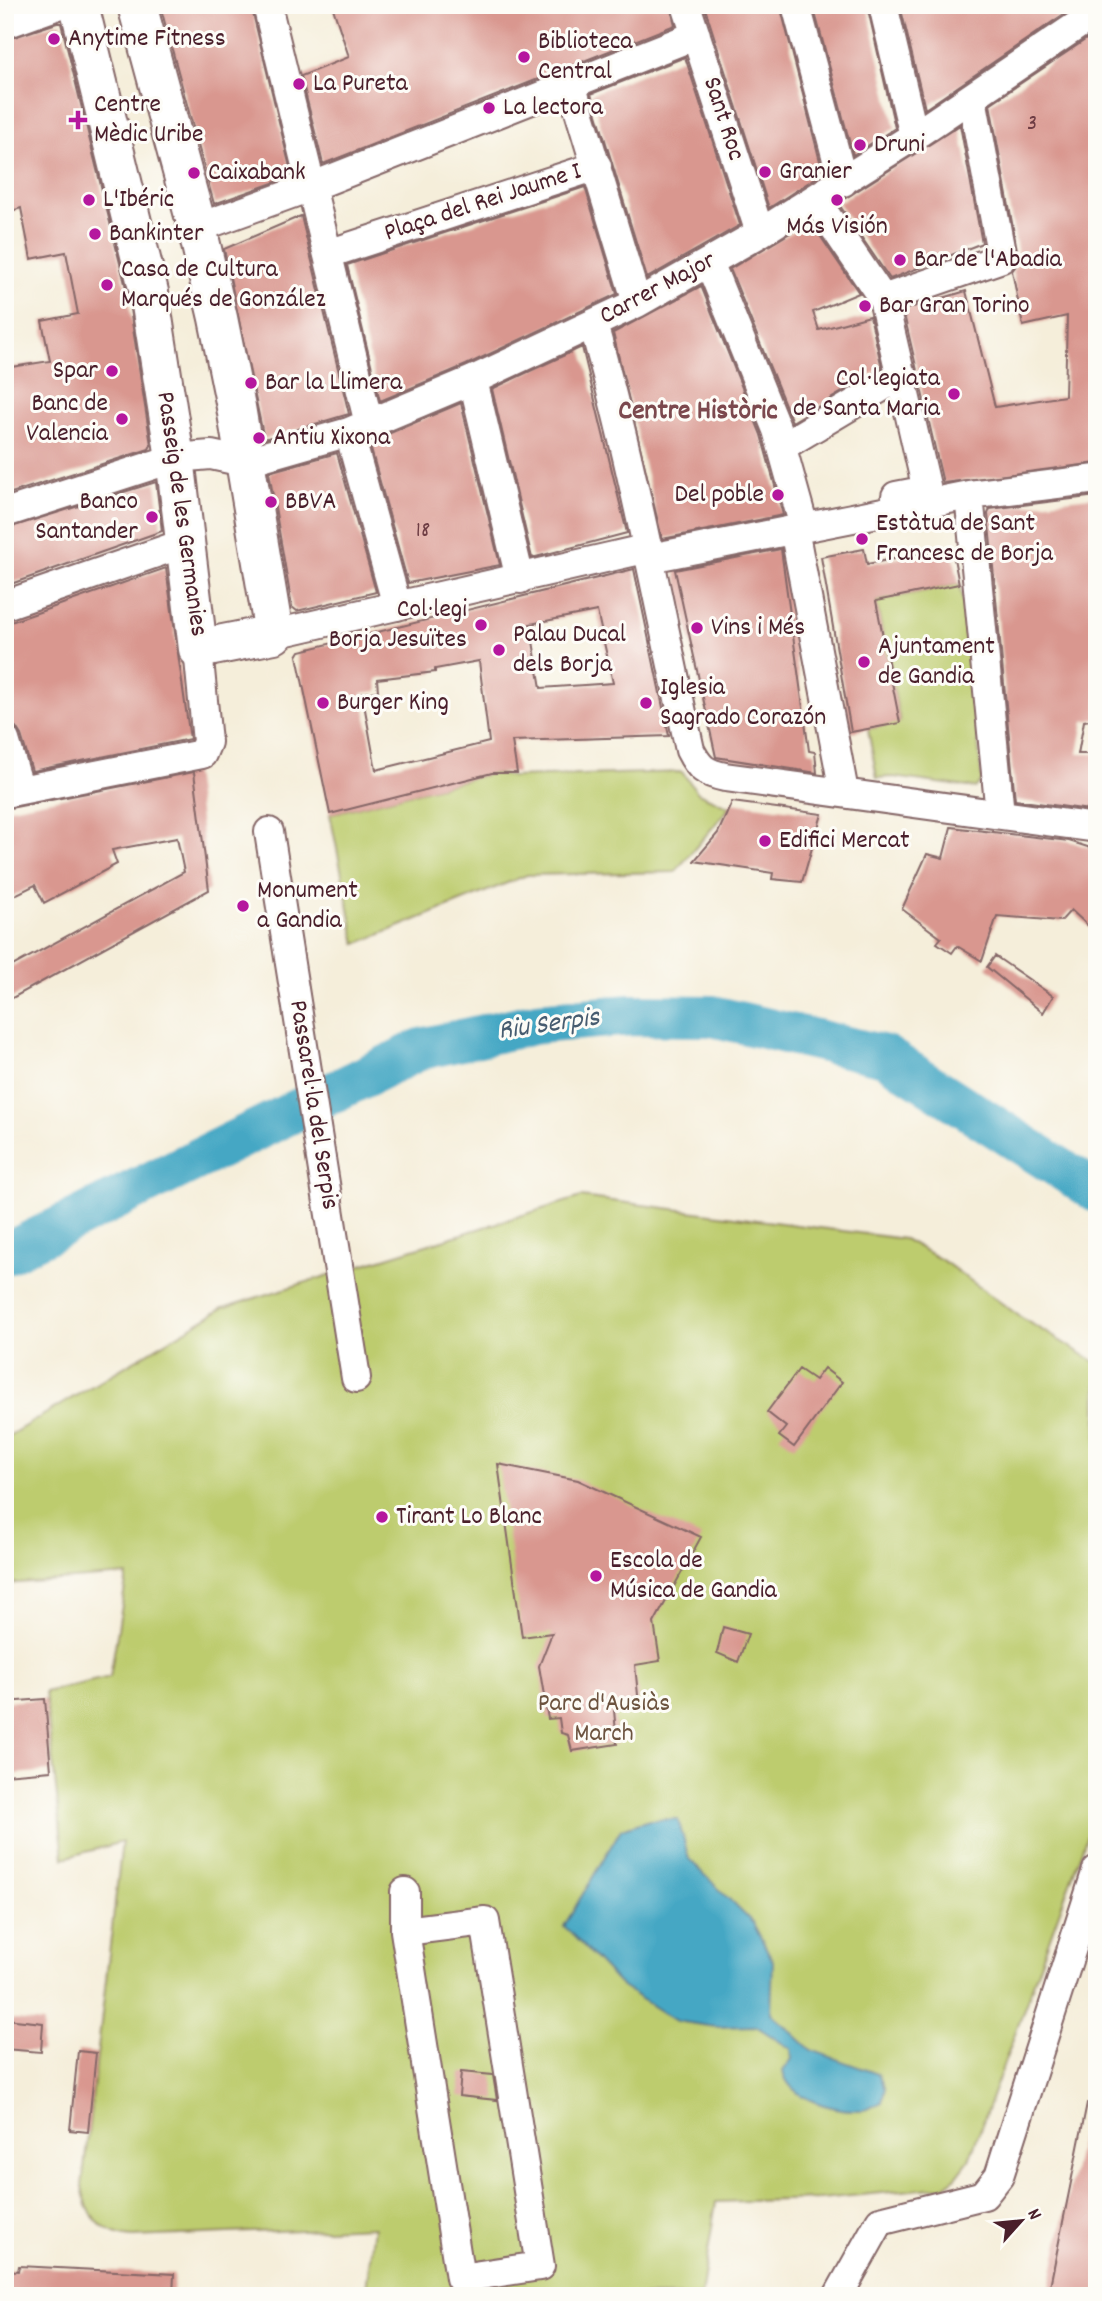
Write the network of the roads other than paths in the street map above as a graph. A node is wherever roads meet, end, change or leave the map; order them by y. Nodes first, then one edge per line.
1 (58, 5) edge
2 (79, 5) edge
3 (136, 5) edge
4 (267, 5) edge
5 (686, 5) edge
6 (796, 5) edge
7 (883, 5) edge
8 (1097, 12) edge
9 (5, 24) edge
10 (696, 35) junction
11 (571, 85) junction
12 (972, 98) junction
13 (914, 136) junction
14 (597, 166) junction
15 (843, 182) junction
16 (313, 186) junction
17 (815, 200) junction
18 (197, 228) junction
19 (760, 233) junction
20 (328, 254) junction
21 (709, 262) junction
22 (883, 299) junction
23 (637, 303) junction
24 (593, 324) junction
25 (902, 375) junction
26 (473, 380) junction
27 (359, 428) junction
28 (783, 446) junction
29 (175, 458) junction
30 (244, 462) junction
31 (1097, 478) edge
32 (970, 495) junction
33 (928, 496) junction
34 (5, 513) edge
35 (799, 524) junction
36 (185, 543) junction
37 (649, 553) junction
38 (520, 579) junction
39 (5, 605) edge
40 (397, 606) junction
41 (274, 634) junction
42 (198, 649) junction
43 (5, 740) edge
44 (13, 791) edge
45 (844, 792) junction
46 (1000, 814) junction
47 (1097, 828) edge
48 (269, 832) dead end
49 (356, 1378) dead end
50 (1097, 1870) edge
51 (405, 1892) dead end
52 (405, 1931) junction
53 (838, 2296) edge

1 - 9 street
2 - 29 street, Passeig de les Germanies
3 - 18 street
4 - 16 street
5 - 10 street, Sant Roc
6 - 15 street
7 - 13 street
8 - 12 street, Carrer Major
10 - 11 street
10 - 19 street, Sant Roc
11 - 14 street, Plaça del Rei Jaume I
11 - 16 street
12 - 13 street, Carrer Major
12 - 22 street
13 - 15 street, Carrer Major
14 - 20 street, Plaça del Rei Jaume I
14 - 23 street
15 - 17 street, Carrer Major
16 - 18 street
16 - 20 street
17 - 19 street, Carrer Major
17 - 22 street
18 - 30 street
19 - 21 street, Carrer Major
20 - 27 street
21 - 23 street, Carrer Major
21 - 28 street
22 - 25 street
23 - 24 street, Carrer Major
24 - 26 street, Carrer Major
24 - 37 street
25 - 28 street
25 - 33 street
26 - 27 street, Carrer Major
26 - 38 street
27 - 30 street, Carrer Major
27 - 40 street
28 - 35 street
29 - 30 street, Carrer Major
29 - 34 street, Carrer Major
29 - 36 street, Passeig de les Germanies
30 - 41 street
31 - 32 street
32 - 33 street
32 - 46 street
33 - 35 street
35 - 37 street
35 - 45 street
36 - 39 street
36 - 42 street, Passeig de les Germanies
37 - 38 street
37 - 45 street
38 - 40 street
40 - 41 street
41 - 42 street, Passeig de les Germanies
42 - 44 street
43 - 44 street
45 - 46 street
46 - 47 street
48 - 49 street, Passarel·la del Serpis
50 - 53 street
51 - 52 street
52 - 52 street

